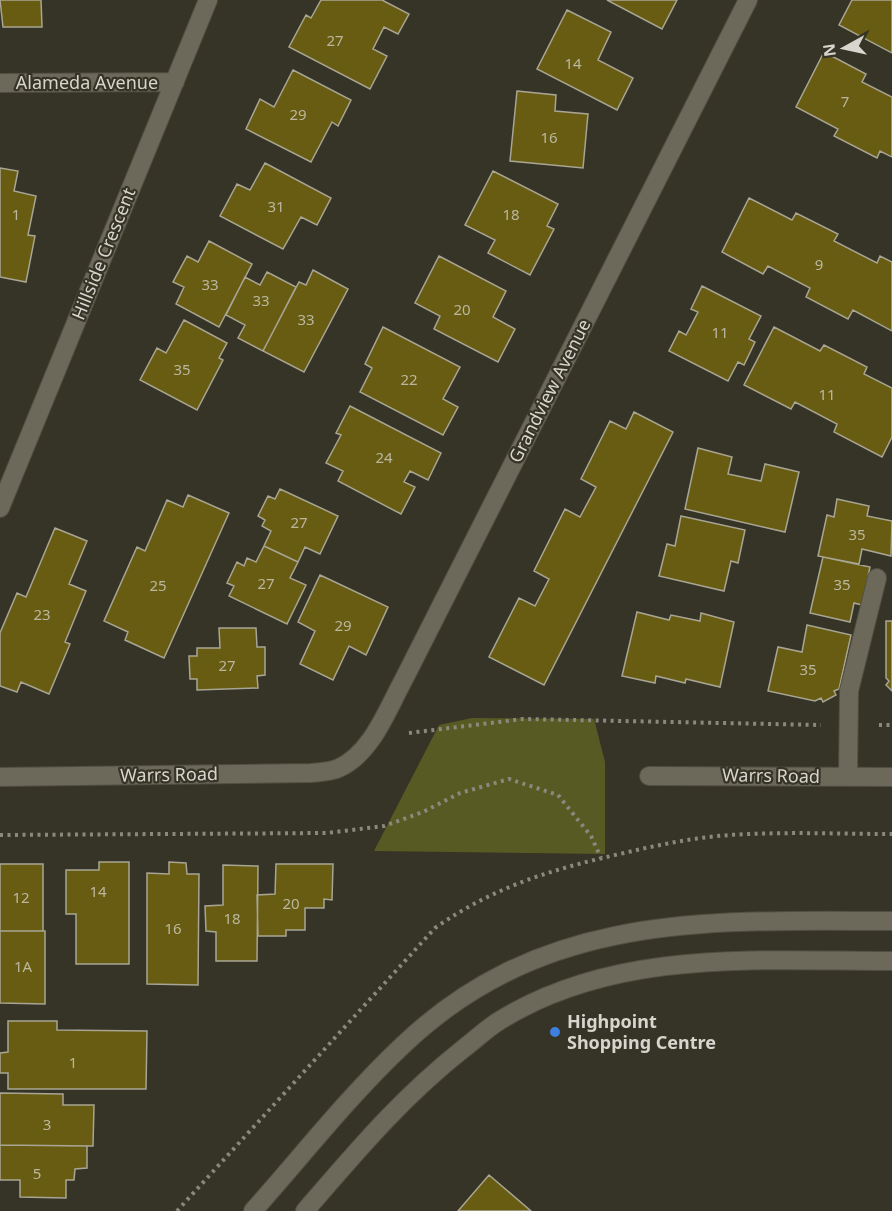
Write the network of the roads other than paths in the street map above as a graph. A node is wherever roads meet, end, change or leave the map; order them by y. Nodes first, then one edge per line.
1 (208, 0) edge
2 (748, 0) edge
3 (174, 82) junction
4 (0, 83) edge
5 (0, 508) edge
6 (877, 578) dead end
7 (337, 769) joint
8 (649, 776) dead end
9 (0, 777) edge
10 (848, 777) junction
11 (892, 777) edge
12 (892, 921) edge
13 (892, 961) edge
14 (253, 1211) edge
15 (305, 1211) edge

1 - 3 street, Hillside Crescent
2 - 7 street, Grandview Avenue
3 - 4 street, Alameda Avenue
3 - 5 street, Hillside Crescent
6 - 10 street
7 - 9 street, Warrs Road
8 - 10 street, Warrs Road
10 - 11 street, Warrs Road
12 - 14 street
13 - 15 street

